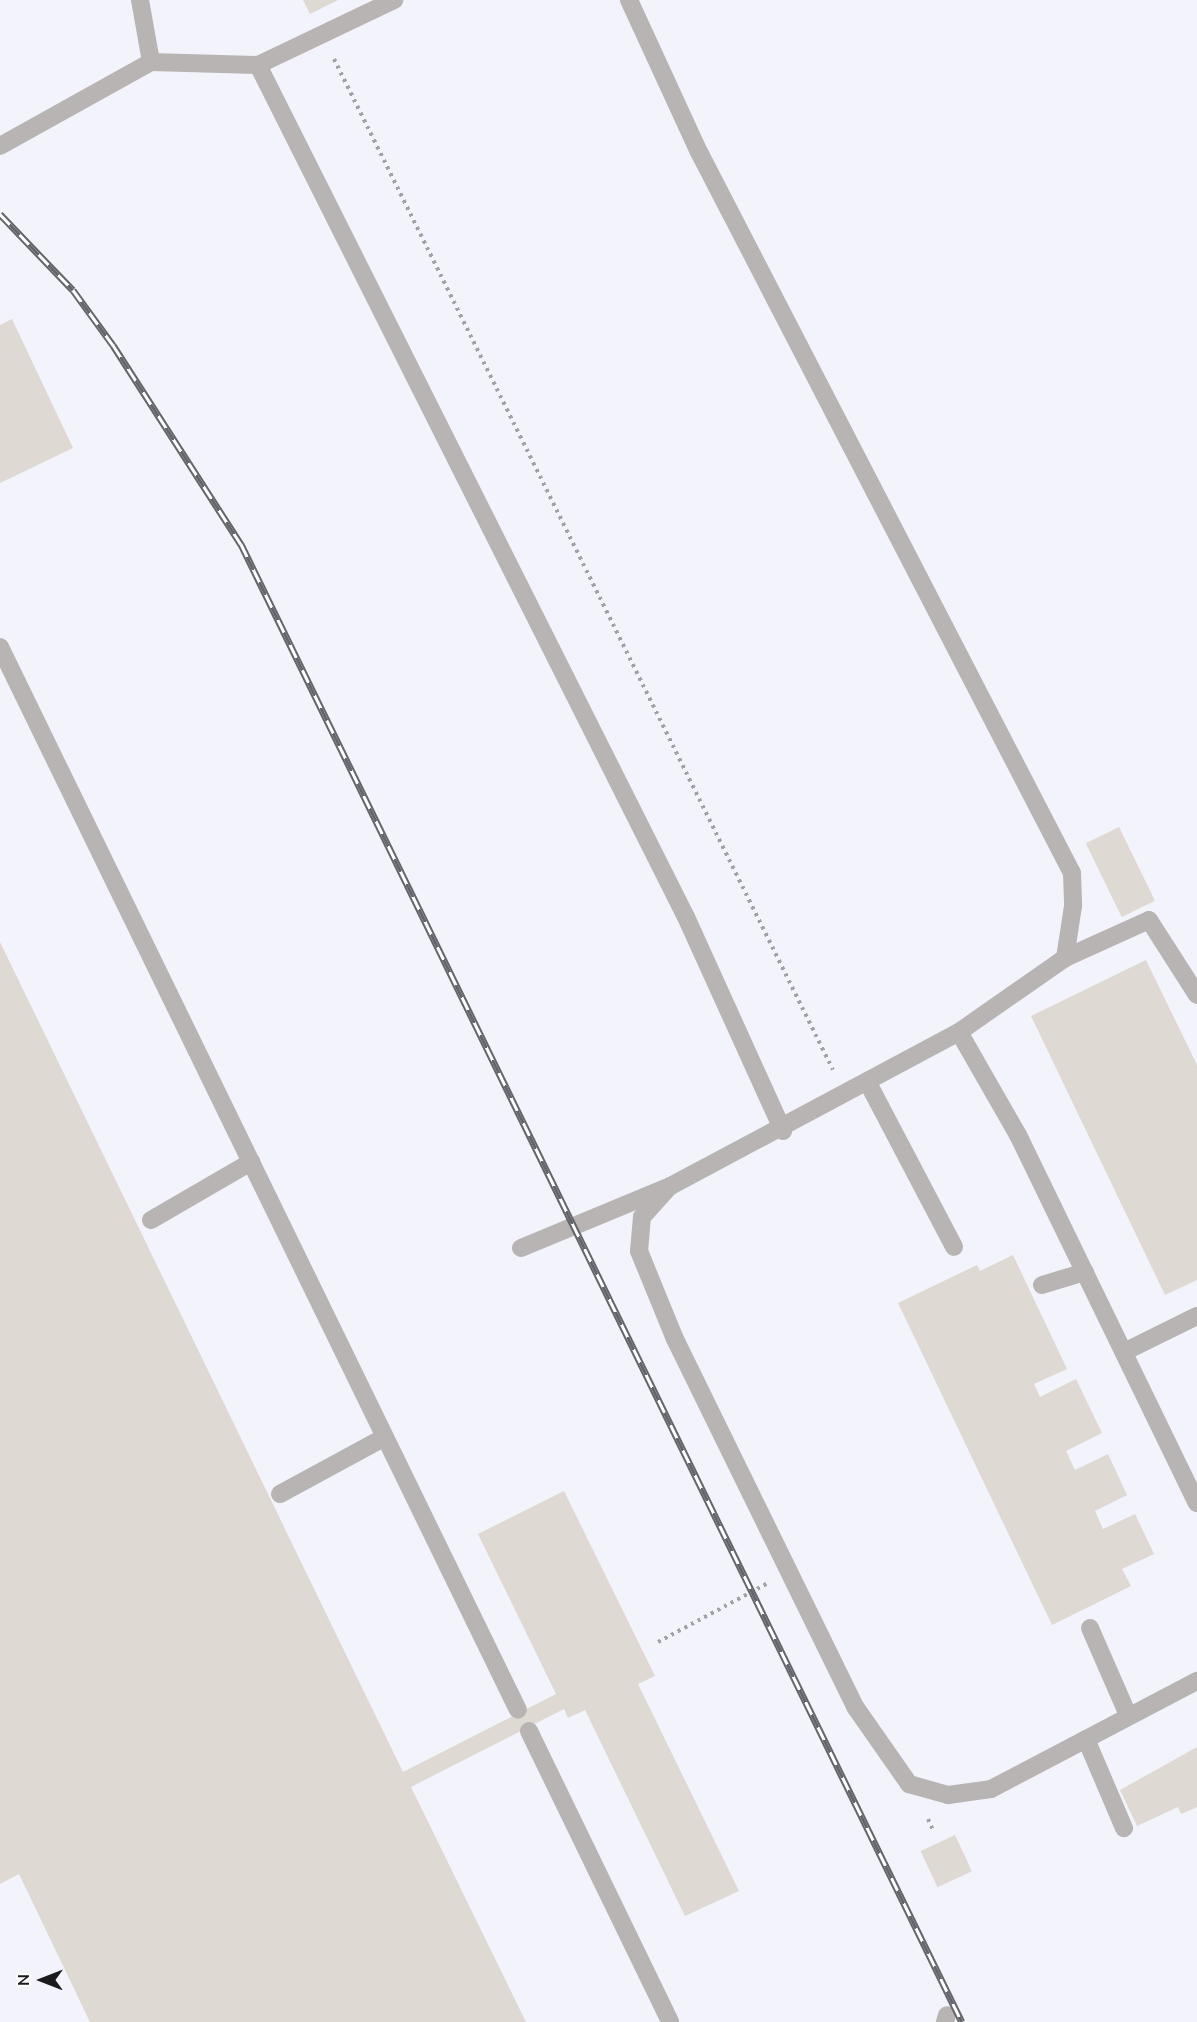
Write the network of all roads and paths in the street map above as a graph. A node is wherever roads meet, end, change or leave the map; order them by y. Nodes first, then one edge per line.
1 (140, 0) edge
2 (394, 0) edge
3 (629, 0) edge
4 (322, 35) junction
5 (151, 62) junction
6 (258, 65) junction
7 (0, 146) edge
8 (0, 647) edge
9 (1065, 958) junction
10 (1197, 996) edge
11 (959, 1032) junction
12 (868, 1083) junction
13 (846, 1096) junction
14 (783, 1131) junction
15 (251, 1162) junction
16 (670, 1186) junction
17 (151, 1220) dead end
18 (954, 1247) dead end
19 (521, 1248) dead end
20 (1085, 1272) junction
21 (1042, 1286) dead end
22 (1197, 1316) edge
23 (1124, 1352) junction
24 (385, 1437) junction
25 (280, 1494) dead end
26 (1197, 1503) edge
27 (790, 1569) junction
28 (1090, 1628) dead end
29 (658, 1642) dead end
30 (1197, 1681) edge
31 (518, 1710) dead end
32 (1128, 1715) junction
33 (529, 1731) dead end
34 (1086, 1739) junction
35 (1124, 1828) dead end
36 (670, 2022) edge

1 - 5 lane
2 - 4 lane
3 - 9 lane
4 - 6 lane
4 - 13 path
5 - 6 lane
5 - 7 lane
6 - 14 lane
8 - 15 lane
9 - 10 lane
9 - 11 lane
11 - 12 lane
11 - 20 lane
12 - 13 lane
12 - 18 lane
13 - 14 lane
14 - 16 lane
15 - 17 lane
15 - 24 lane
16 - 19 lane
16 - 27 lane
20 - 21 lane
20 - 23 lane
22 - 23 lane
23 - 26 lane
24 - 25 lane
24 - 31 lane
27 - 29 path
27 - 34 lane
28 - 32 lane
30 - 32 lane
32 - 34 lane
33 - 36 lane
34 - 35 lane

